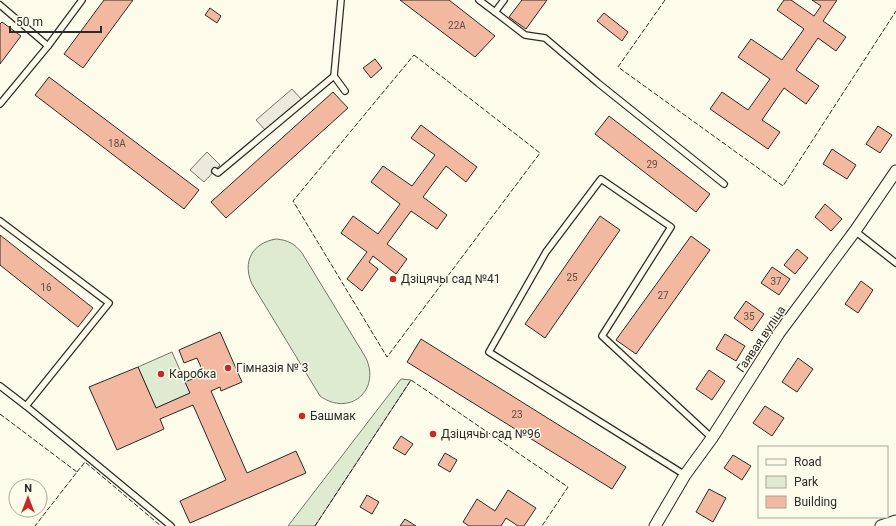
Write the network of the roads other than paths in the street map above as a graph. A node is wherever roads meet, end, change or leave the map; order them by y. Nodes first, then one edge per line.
1 (82, 0) edge
2 (341, 0) edge
3 (479, 0) edge
4 (504, 0) edge
5 (0, 5) edge
6 (495, 12) junction
7 (48, 46) junction
8 (334, 76) junction
9 (346, 91) dead end
10 (0, 104) edge
11 (215, 171) dead end
12 (896, 171) edge
13 (724, 184) dead end
14 (0, 221) edge
15 (855, 231) junction
16 (896, 263) edge
17 (0, 386) edge
18 (26, 406) junction
19 (712, 438) junction
20 (685, 475) junction
21 (896, 521) edge
22 (172, 526) edge
23 (655, 526) edge
24 (881, 526) edge

1 - 7 lane
2 - 8 lane
3 - 6 lane
4 - 6 lane
5 - 7 lane
6 - 13 lane
7 - 10 lane
8 - 9 lane
8 - 11 lane
12 - 15 street, Гаявая вуліца
14 - 18 lane
15 - 16 lane
15 - 19 street, Гаявая вуліца
17 - 18 lane
18 - 22 lane
19 - 20 street, Гаявая вуліца
19 - 20 lane
20 - 23 street, Гаявая вуліца
21 - 24 street

